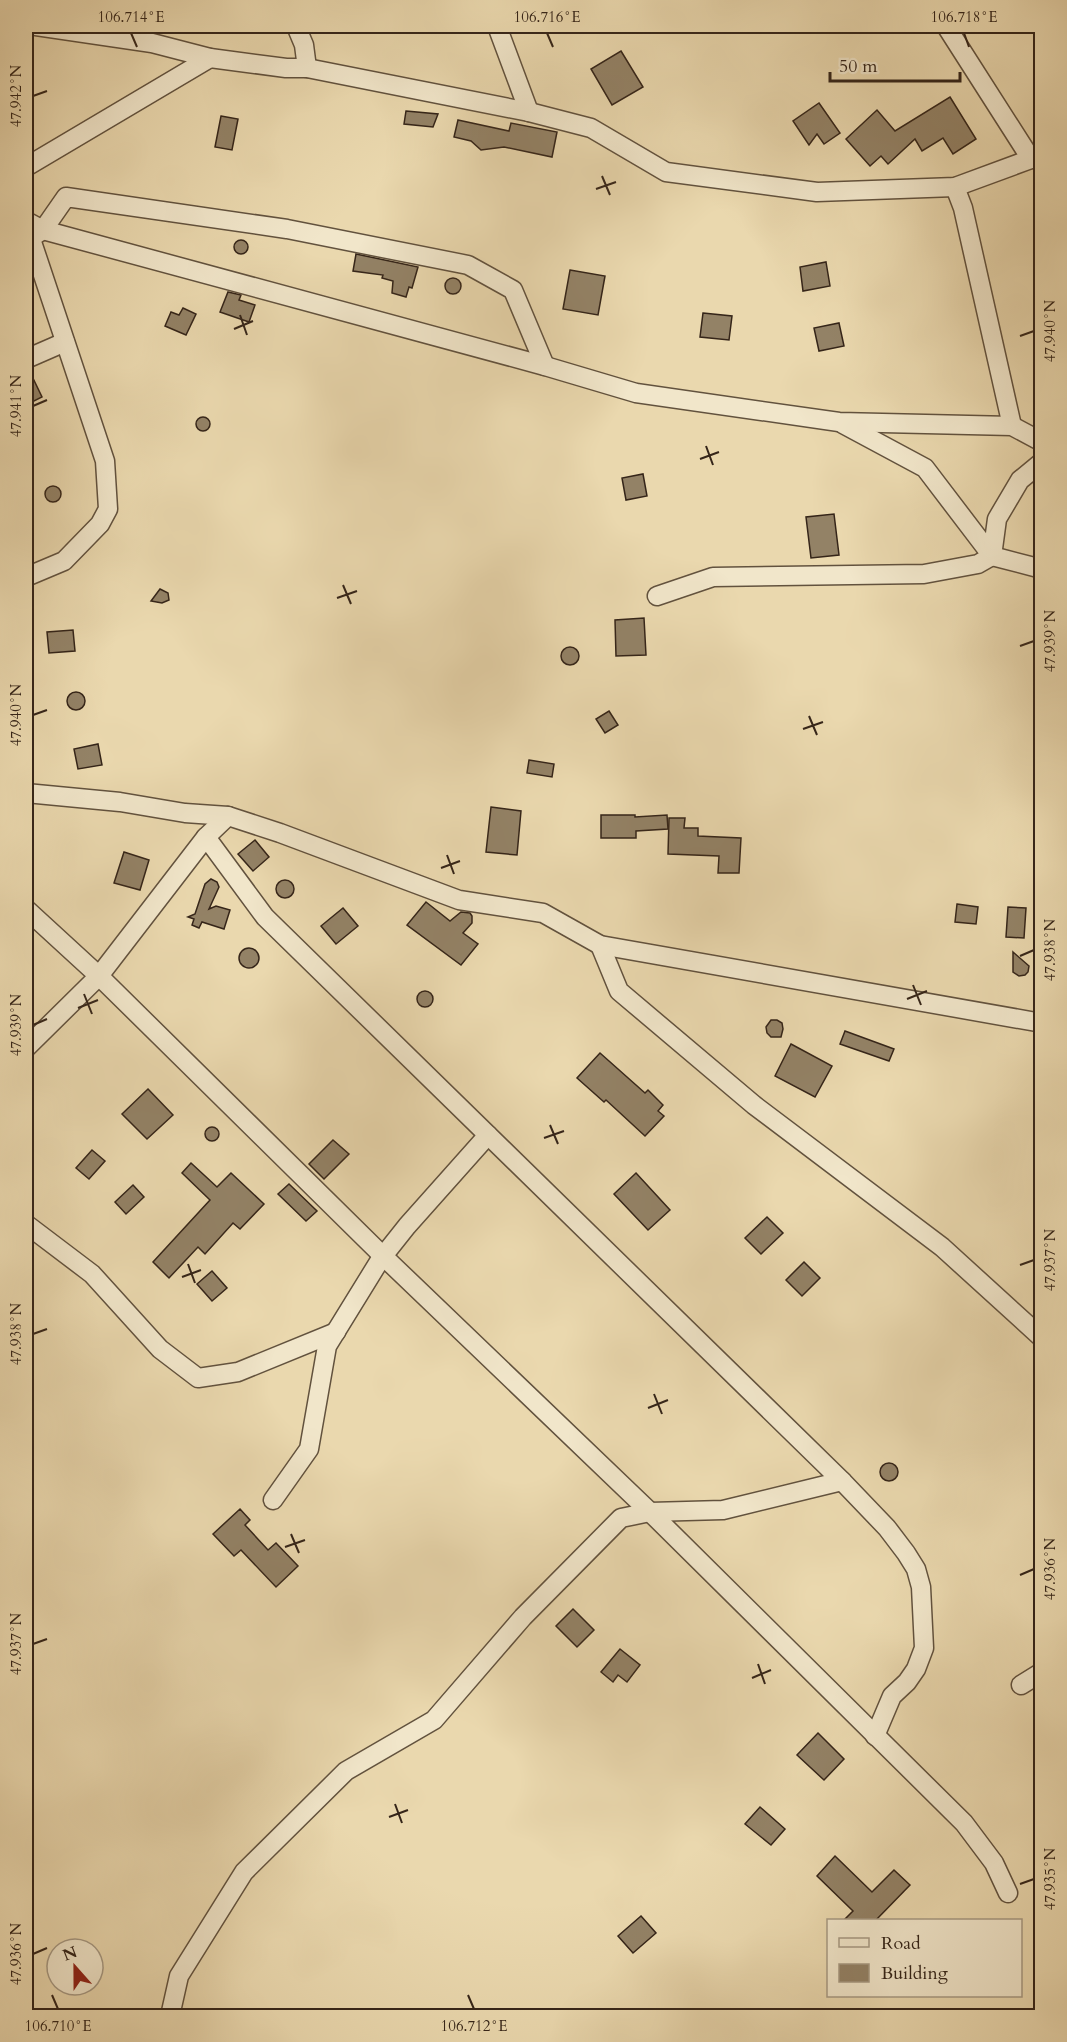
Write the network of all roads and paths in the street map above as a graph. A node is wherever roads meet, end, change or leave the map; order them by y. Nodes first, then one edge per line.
1 (36, 26) edge
2 (296, 26) edge
3 (496, 26) edge
4 (946, 26) edge
5 (210, 58) junction
6 (307, 68) junction
7 (529, 112) junction
8 (1036, 156) edge
9 (26, 167) edge
10 (955, 187) junction
11 (26, 221) edge
12 (33, 236) edge
13 (65, 342) junction
14 (26, 359) edge
15 (545, 366) junction
16 (839, 422) junction
17 (1012, 426) junction
18 (1041, 442) edge
19 (1041, 462) edge
20 (992, 556) junction
21 (1041, 569) edge
22 (26, 577) edge
23 (657, 597) dead end
24 (26, 793) edge
25 (228, 816) junction
26 (206, 837) junction
27 (26, 909) edge
28 (600, 945) junction
29 (99, 976) junction
30 (1041, 1023) edge
31 (26, 1048) edge
32 (488, 1135) junction
33 (26, 1224) edge
34 (383, 1256) junction
35 (336, 1332) junction
36 (1041, 1338) edge
37 (842, 1481) junction
38 (273, 1500) dead end
39 (650, 1512) junction
40 (1041, 1672) edge
41 (1022, 1685) dead end
42 (875, 1736) junction
43 (1008, 1893) dead end
44 (170, 2016) edge

1 - 5 street
2 - 6 street
3 - 7 street
4 - 8 street
5 - 6 street
5 - 9 street
6 - 7 street
7 - 10 street
8 - 10 street
10 - 17 street
11 - 12 street
12 - 13 street
12 - 15 street
12 - 15 street
13 - 14 street
13 - 22 street
15 - 16 street
16 - 17 street
16 - 20 street
17 - 18 street
19 - 20 street
20 - 21 street
20 - 23 street
24 - 25 street
25 - 26 street
25 - 28 street
26 - 29 street
26 - 32 street
27 - 29 street
28 - 30 street
28 - 36 street
29 - 31 street
29 - 34 street
32 - 34 street
32 - 37 street
33 - 35 street
34 - 35 street
34 - 39 street
35 - 38 street
37 - 39 street
37 - 42 street
39 - 42 street
39 - 44 street
40 - 41 street
42 - 43 street

